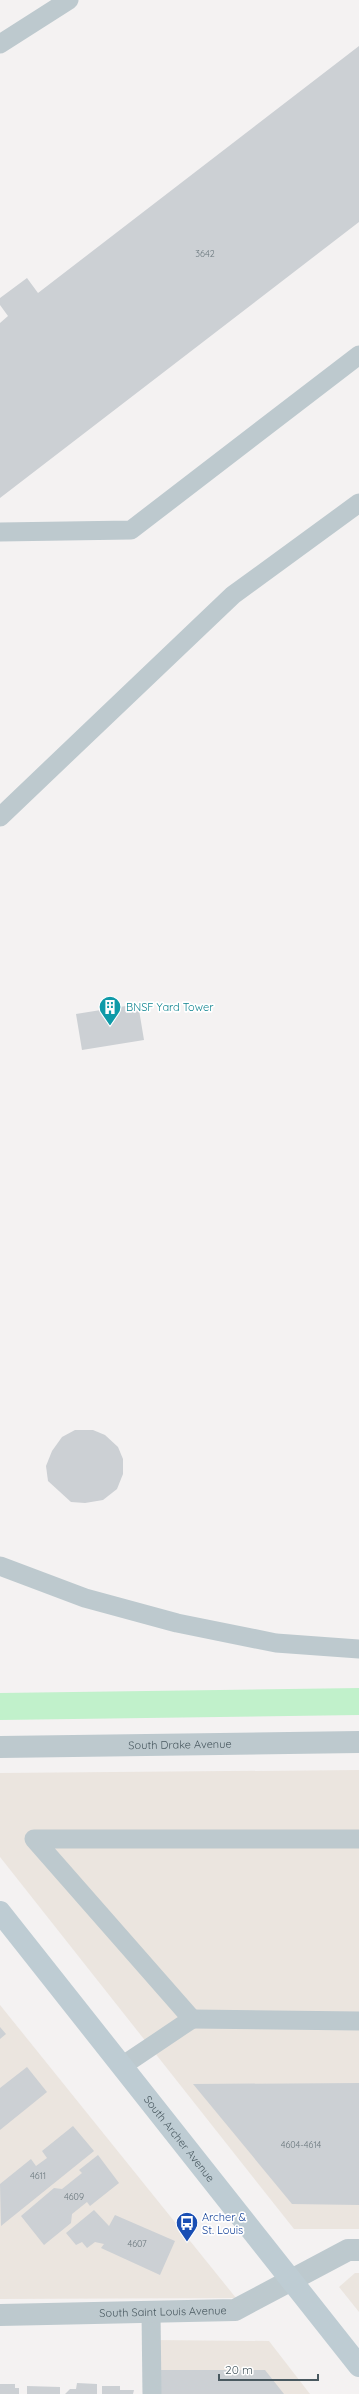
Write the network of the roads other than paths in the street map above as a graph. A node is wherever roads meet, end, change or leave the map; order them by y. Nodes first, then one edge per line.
1 (69, 0) edge
2 (0, 44) edge
3 (359, 355) edge
4 (359, 503) edge
5 (0, 532) edge
6 (0, 818) edge
7 (0, 1566) edge
8 (359, 1649) edge
9 (359, 1742) edge
10 (0, 1747) edge
11 (359, 1839) edge
12 (0, 1912) edge
13 (192, 2019) junction
14 (359, 2021) edge
15 (122, 2066) junction
16 (359, 2250) edge
17 (291, 2280) junction
18 (151, 2312) junction
19 (0, 2315) edge
20 (359, 2366) edge
21 (152, 2394) edge

1 - 2 lane
3 - 5 lane
4 - 6 lane
7 - 8 lane
9 - 10 street, South Drake Avenue
11 - 13 lane
12 - 15 main road, South Archer Avenue
13 - 14 lane
13 - 15 lane
15 - 17 main road, South Archer Avenue
16 - 17 street, South Saint Louis Avenue
17 - 18 street, South Saint Louis Avenue
17 - 20 main road, South Archer Avenue
18 - 19 street, South Saint Louis Avenue
18 - 21 lane

